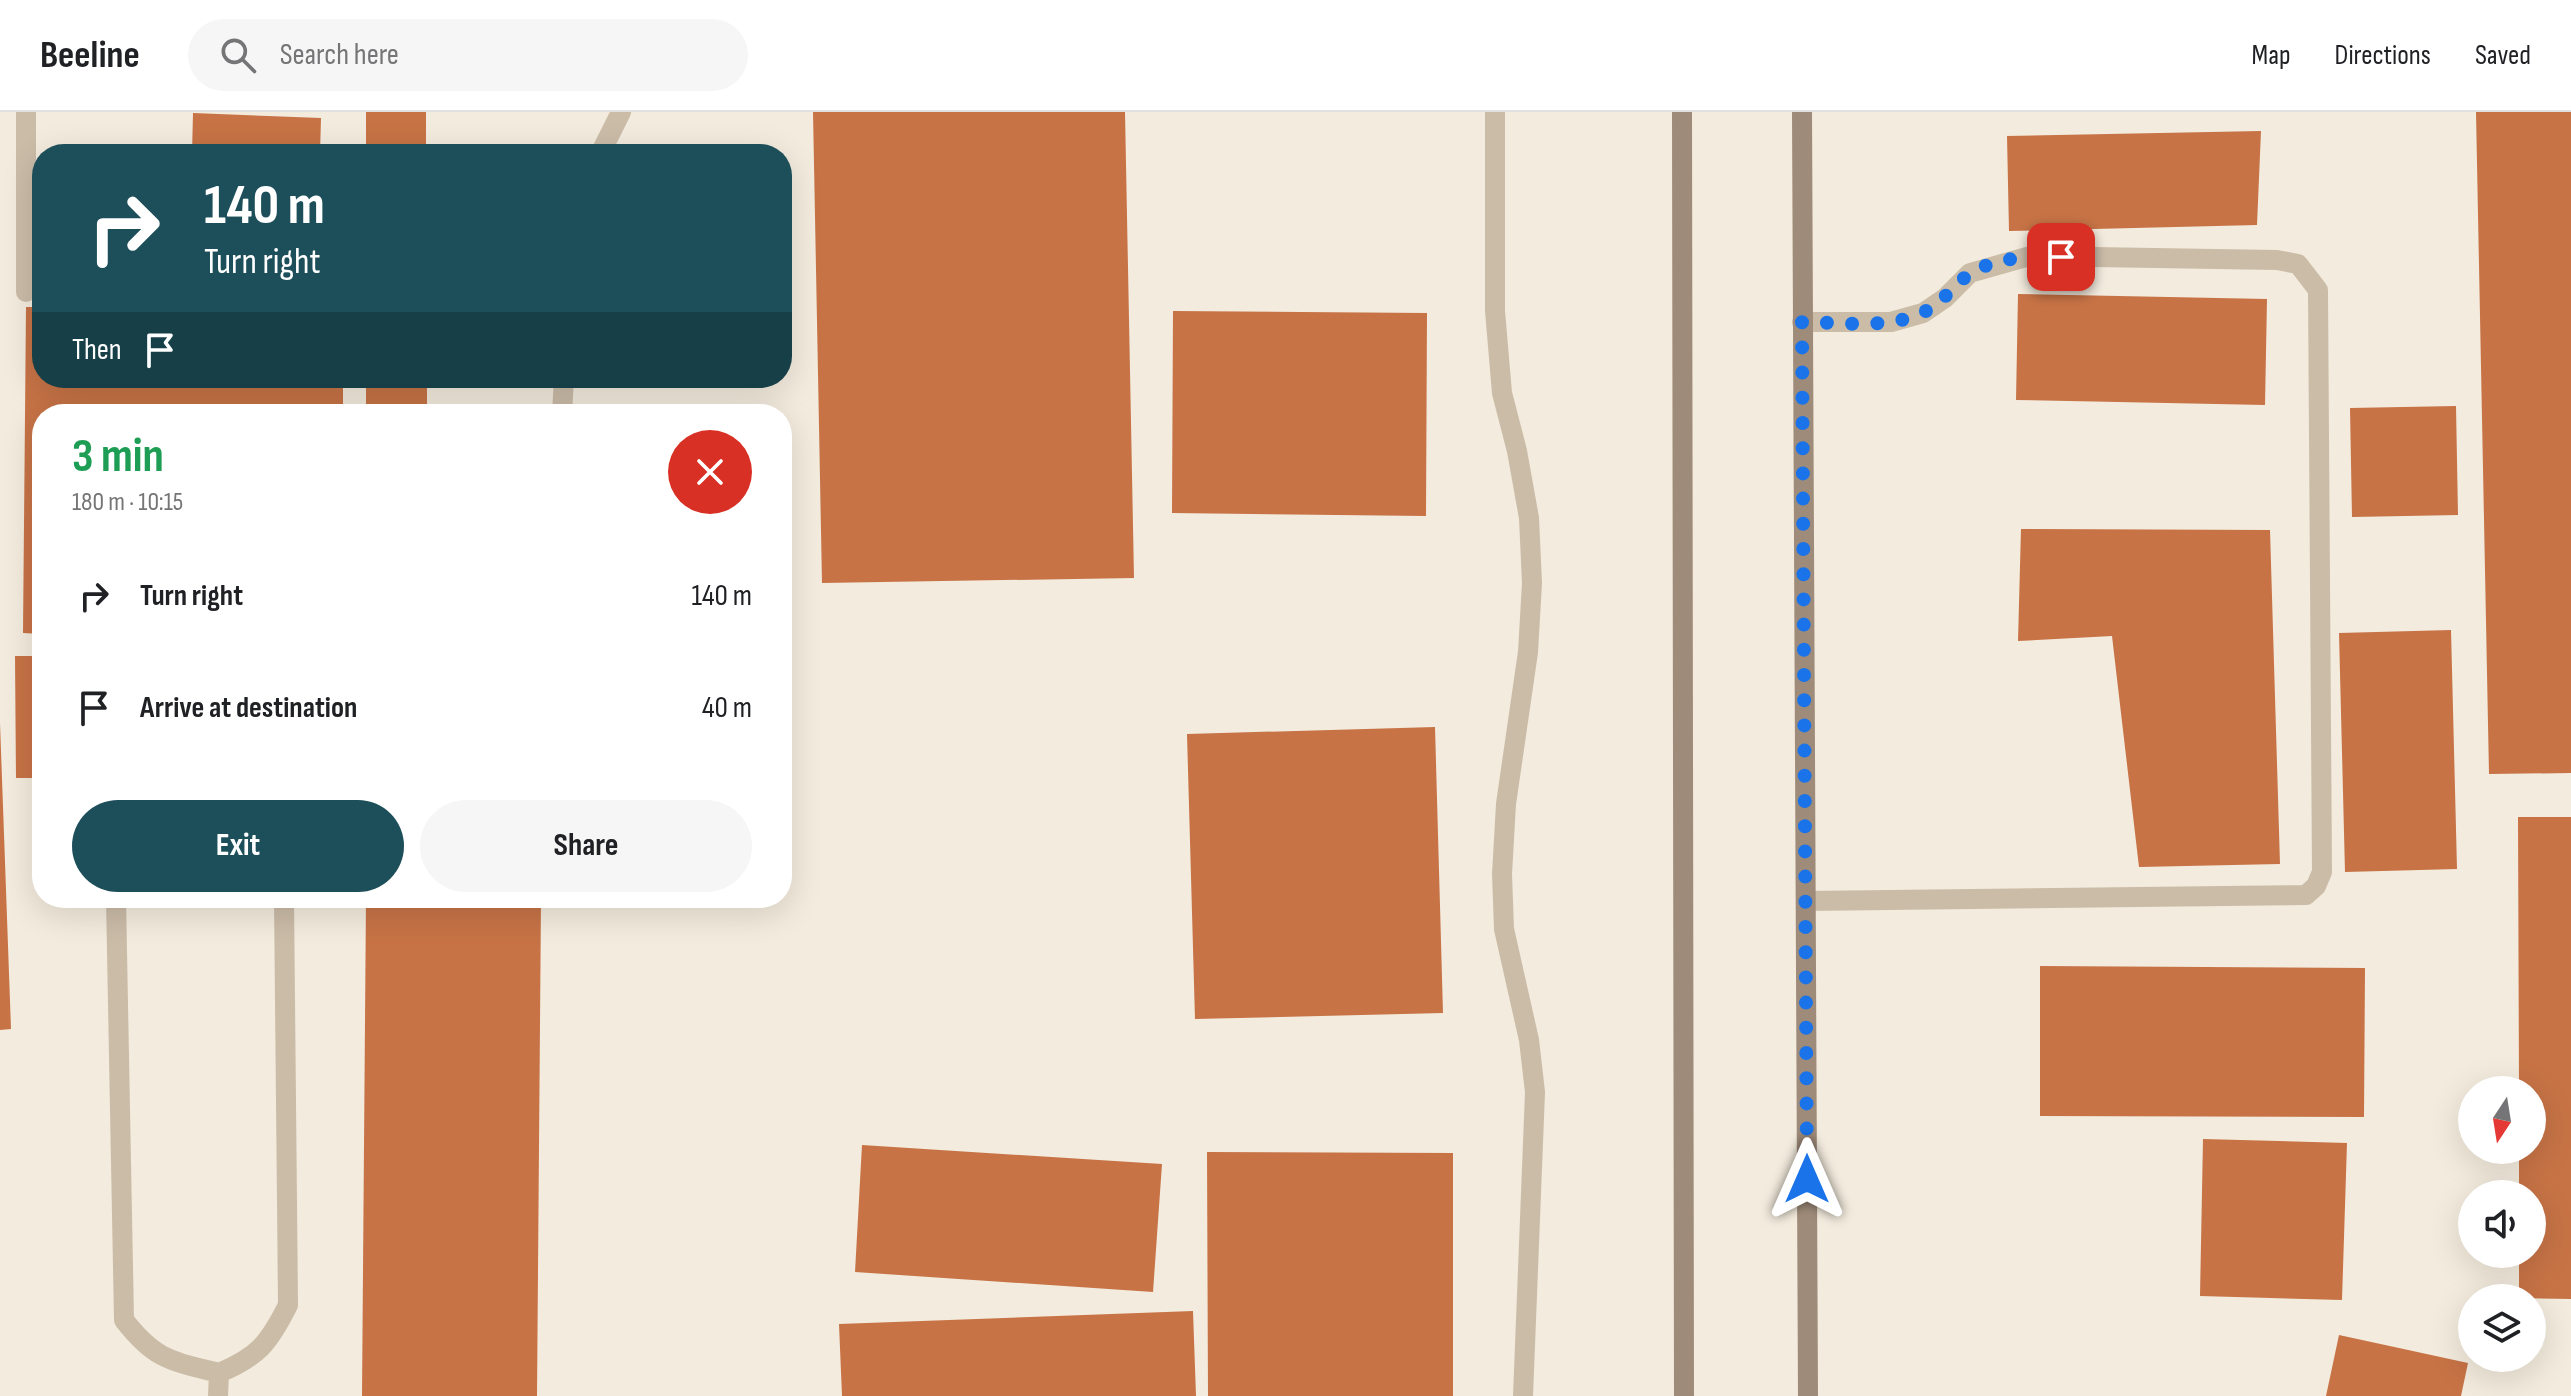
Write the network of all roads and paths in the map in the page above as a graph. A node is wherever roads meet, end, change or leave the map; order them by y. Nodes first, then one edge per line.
1 (26, 112) edge
2 (621, 112) edge
3 (1495, 112) edge
4 (1682, 112) edge
5 (1802, 112) edge
6 (605, 144) edge
7 (32, 184) edge
8 (32, 229) edge
9 (26, 292) dead end
10 (1802, 322) junction
11 (1806, 901) junction
12 (116, 908) edge
13 (284, 908) edge
14 (219, 1373) junction
15 (218, 1396) edge
16 (1523, 1396) edge
17 (1684, 1396) edge
18 (1808, 1396) edge

1 - 7 street
2 - 6 street
3 - 16 street
4 - 17 main road
5 - 10 main road
8 - 9 street
10 - 11 main road
10 - 11 street
11 - 18 main road
12 - 14 street
13 - 14 street
14 - 15 street

